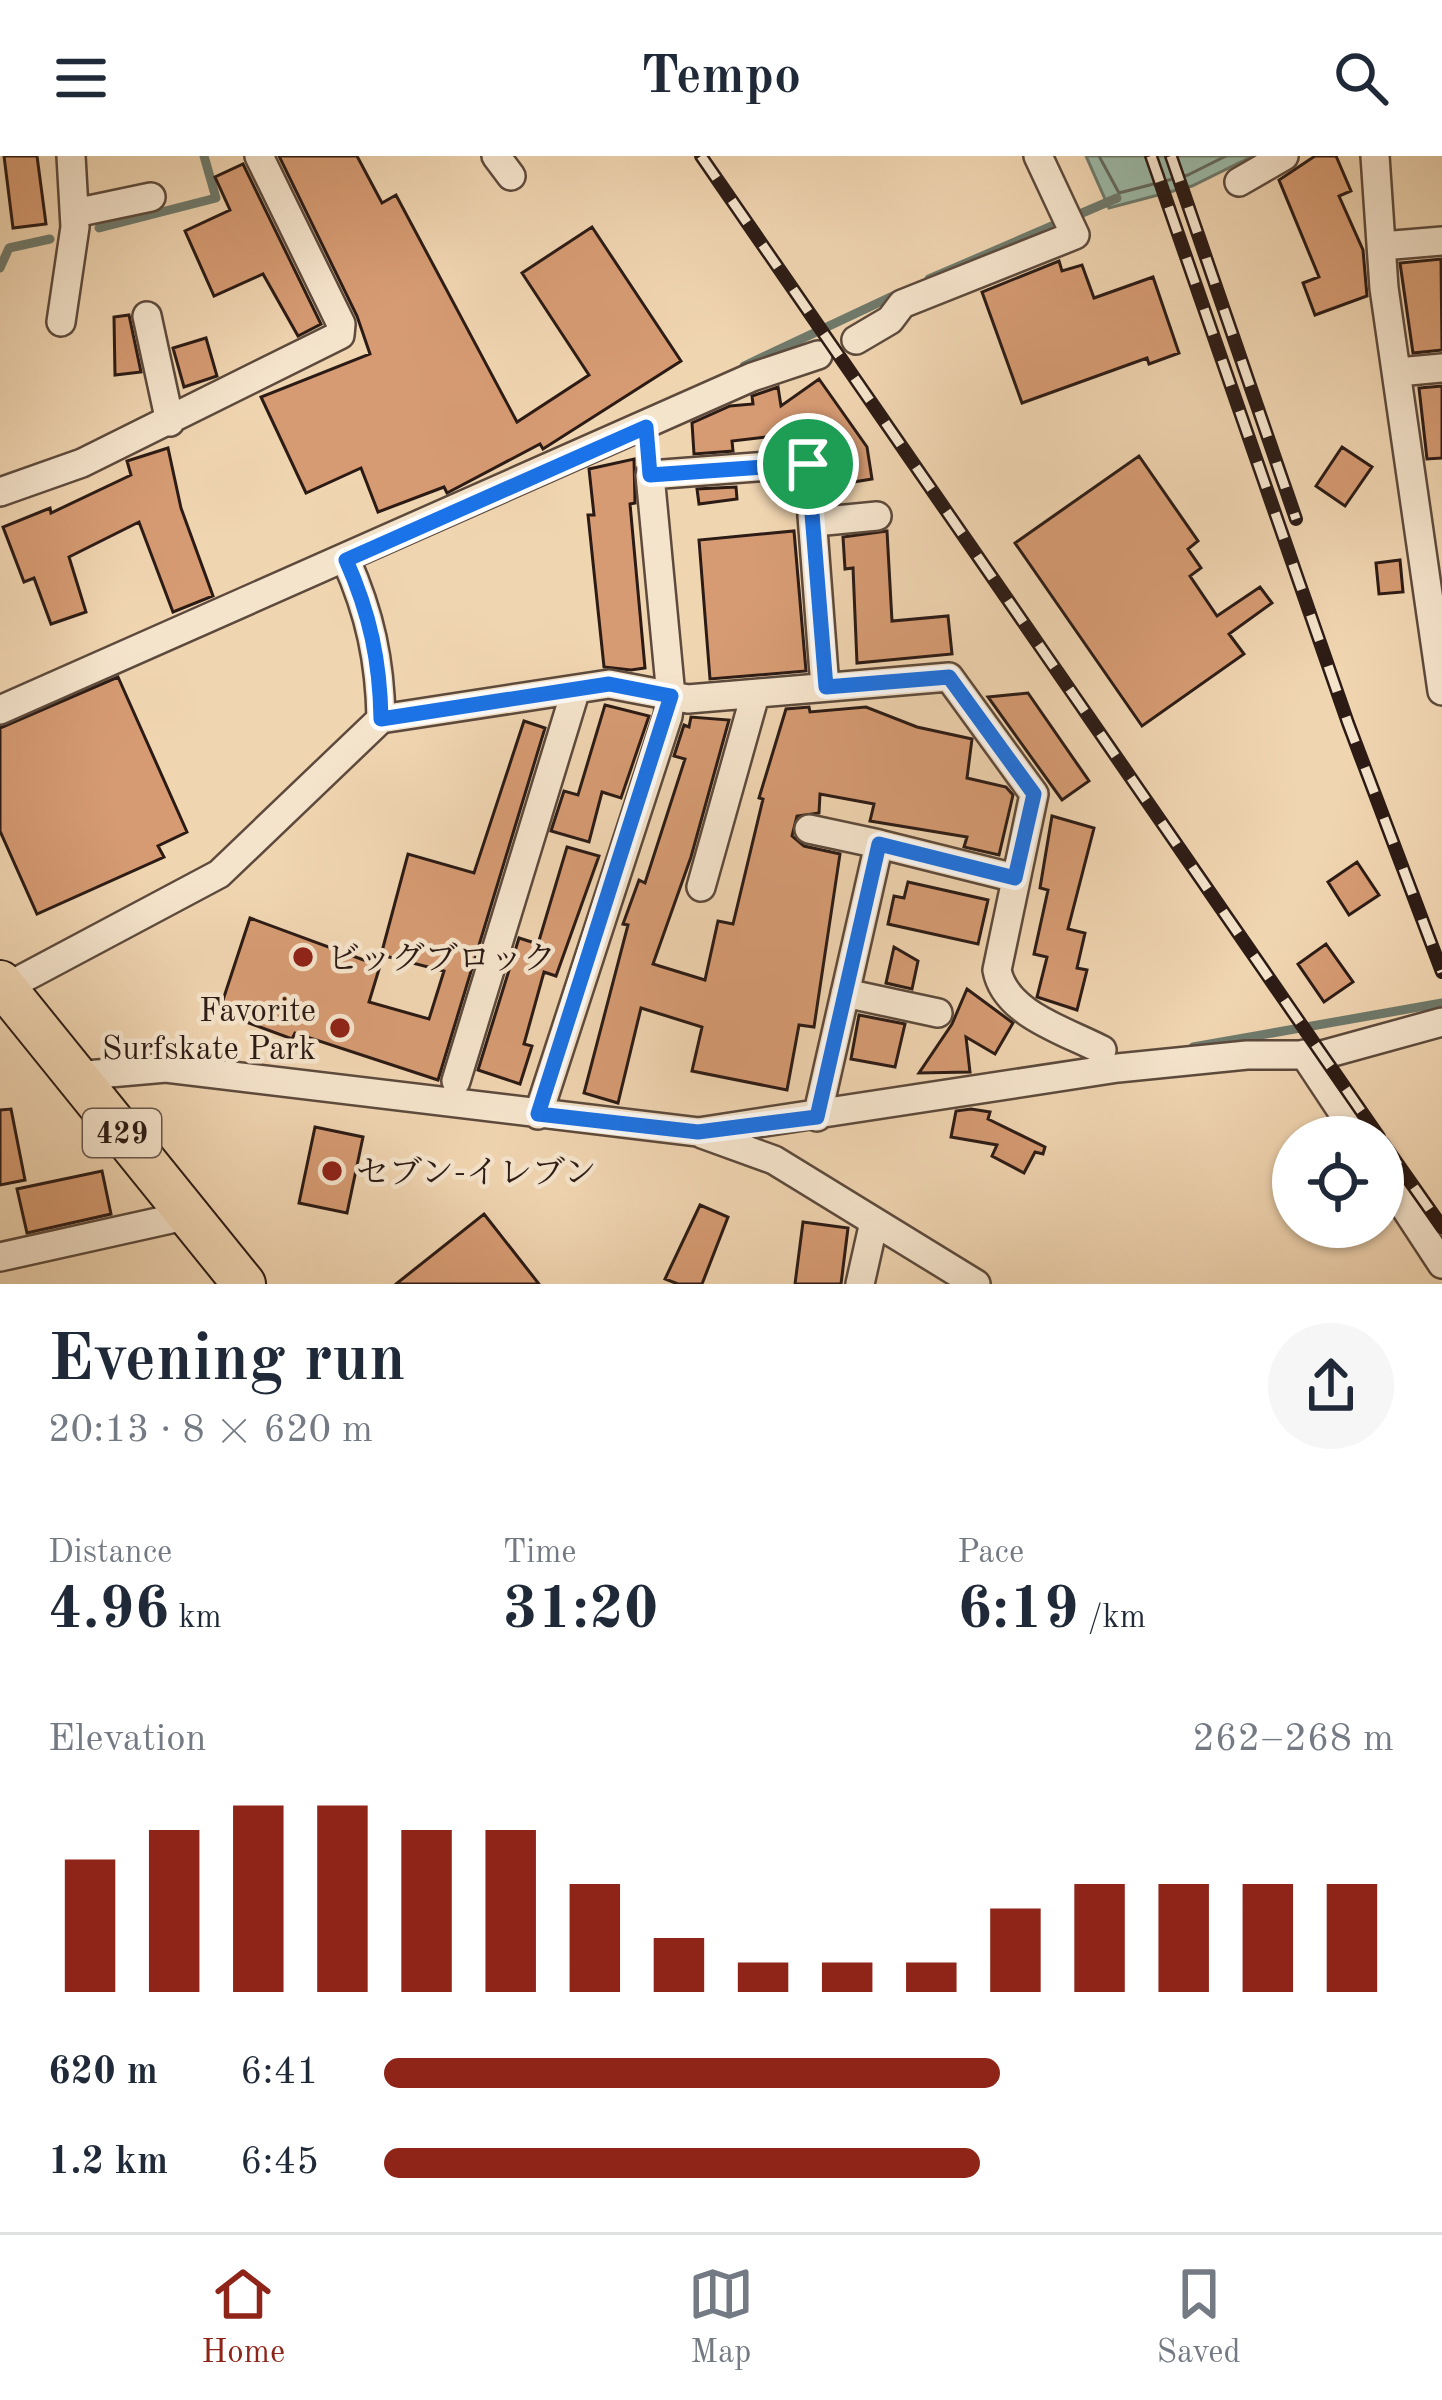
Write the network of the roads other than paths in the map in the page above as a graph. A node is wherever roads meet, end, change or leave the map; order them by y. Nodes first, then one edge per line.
1 (71, 156) edge
2 (259, 156) edge
3 (1038, 156) edge
4 (1284, 156) edge
5 (1375, 156) edge
6 (1239, 182) dead end
7 (151, 197) dead end
8 (75, 213) junction
9 (1442, 242) edge
10 (1382, 245) junction
11 (147, 316) dead end
12 (61, 322) dead end
13 (856, 340) dead end
14 (818, 355) dead end
15 (1442, 368) edge
16 (1398, 372) junction
17 (170, 422) junction
18 (646, 427) junction
19 (650, 475) junction
20 (0, 492) edge
21 (1442, 506) edge
22 (1413, 509) junction
23 (877, 516) dead end
24 (814, 522) junction
25 (346, 560) junction
26 (1437, 642) edge
27 (826, 687) junction
28 (577, 688) junction
29 (1442, 691) edge
30 (755, 695) junction
31 (671, 696) junction
32 (0, 710) edge
33 (381, 719) junction
34 (808, 829) dead end
35 (879, 844) junction
36 (1015, 878) junction
37 (701, 887) dead end
38 (845, 993) junction
39 (8, 1004) edge
40 (938, 1012) dead end
41 (1442, 1022) edge
42 (1102, 1050) dead end
43 (1304, 1054) junction
44 (75, 1076) junction
45 (456, 1081) dead end
46 (541, 1106) junction
47 (819, 1108) junction
48 (1345, 1116) edge
49 (698, 1132) junction
50 (1404, 1206) edge
51 (189, 1215) junction
52 (874, 1222) junction
53 (0, 1257) edge
54 (1442, 1264) edge
55 (244, 1284) edge
56 (860, 1284) edge
57 (976, 1284) edge

1 - 8 street
2 - 17 street
3 - 13 street
4 - 6 street
5 - 10 street
7 - 8 street
8 - 12 street
9 - 10 street
10 - 16 street
11 - 17 street
14 - 18 street
15 - 16 street
16 - 22 street
17 - 20 street
18 - 19 street
18 - 25 street
19 - 24 street
19 - 31 street
21 - 22 street
22 - 26 street
23 - 24 street
24 - 27 street
25 - 32 street
25 - 33 street
26 - 29 street
27 - 30 street
27 - 36 street
28 - 31 street
28 - 33 street
28 - 45 street
30 - 31 street
30 - 37 street
31 - 46 street
33 - 39 street
34 - 35 street
35 - 36 street
35 - 38 street
36 - 42 street
38 - 40 street
38 - 47 street
39 - 44 highway, 429
41 - 43 street
43 - 47 street
43 - 48 street
44 - 46 street
44 - 51 highway, 429
46 - 49 street
47 - 49 street
49 - 52 street
50 - 54 street
51 - 53 street
51 - 55 highway, 429
52 - 56 street
52 - 57 street

